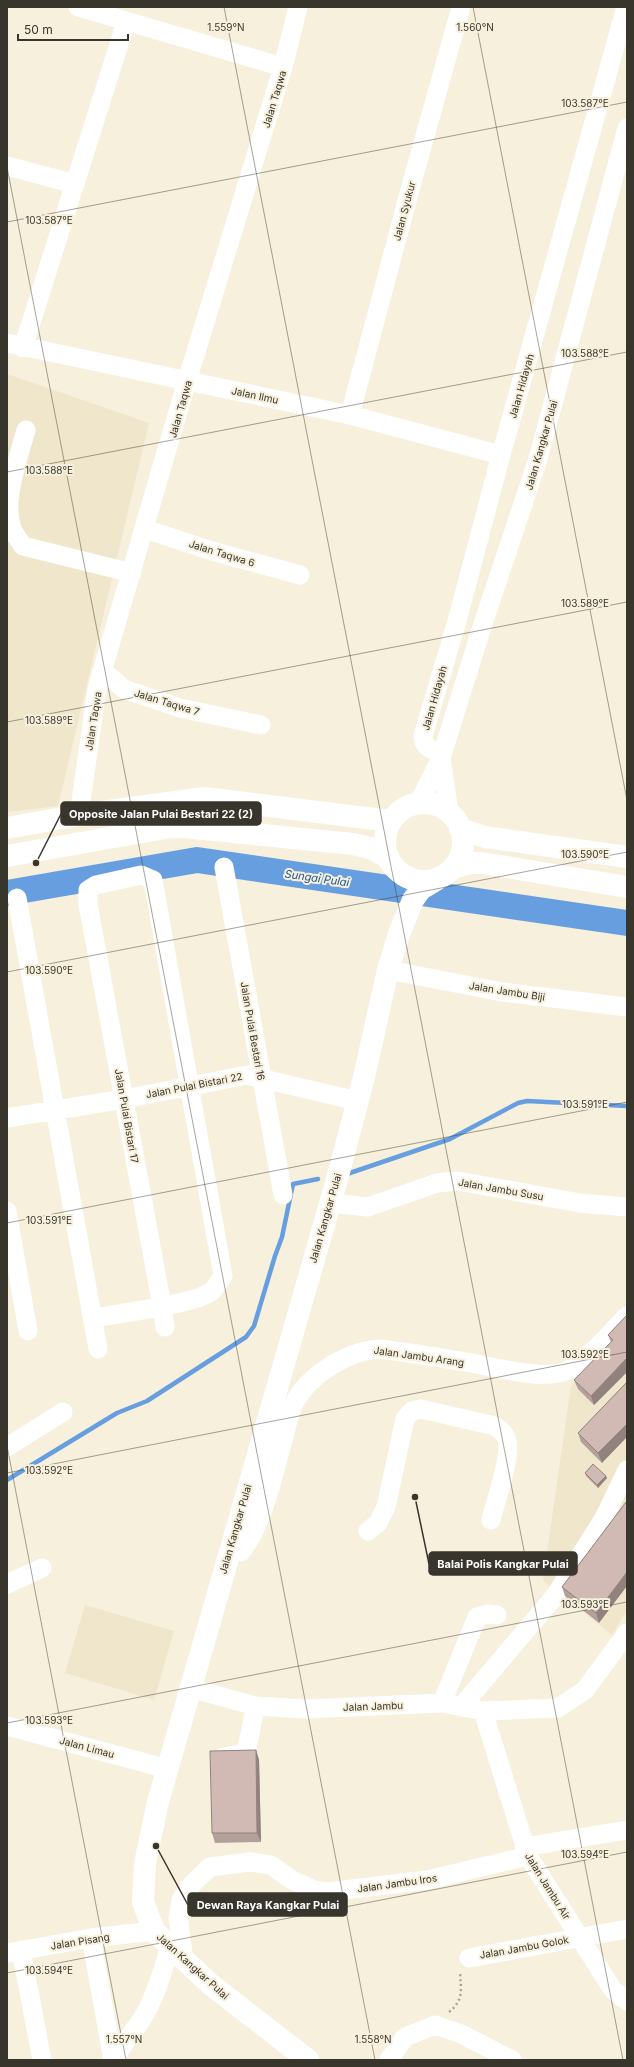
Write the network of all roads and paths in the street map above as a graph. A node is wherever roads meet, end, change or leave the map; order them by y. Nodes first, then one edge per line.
1 (78, 7) edge
2 (298, 7) edge
3 (461, 7) edge
4 (626, 7) edge
5 (126, 22) junction
6 (283, 67) junction
7 (627, 128) edge
8 (7, 166) edge
9 (75, 184) junction
10 (15, 346) edge
11 (188, 381) junction
12 (350, 415) junction
13 (26, 430) dead end
14 (501, 455) junction
15 (145, 529) junction
16 (132, 573) junction
17 (300, 576) dead end
18 (457, 621) junction
19 (482, 627) junction
20 (103, 671) junction
21 (261, 725) dead end
22 (442, 756) junction
23 (418, 804) junction
24 (79, 815) junction
25 (391, 821) junction
26 (455, 821) junction
27 (7, 828) edge
28 (7, 856) edge
29 (627, 857) edge
30 (224, 867) dead end
31 (455, 867) junction
32 (407, 883) junction
33 (627, 887) edge
34 (17, 898) dead end
35 (388, 970) junction
36 (627, 1007) edge
37 (261, 1078) junction
38 (189, 1085) junction
39 (124, 1099) junction
40 (357, 1101) junction
41 (56, 1109) junction
42 (7, 1118) edge
43 (283, 1195) dead end
44 (330, 1203) junction
45 (627, 1207) edge
46 (7, 1211) edge
47 (162, 1306) junction
48 (627, 1316) edge
49 (93, 1318) junction
50 (165, 1327) dead end
51 (28, 1331) dead end
52 (98, 1348) dead end
53 (63, 1412) dead end
54 (7, 1447) edge
55 (627, 1470) edge
56 (491, 1520) dead end
57 (368, 1531) dead end
58 (241, 1552) dead end
59 (42, 1568) dead end
60 (7, 1584) edge
61 (497, 1615) dead end
62 (627, 1633) edge
63 (190, 1688) junction
64 (442, 1703) junction
65 (256, 1706) junction
66 (461, 1707) junction
67 (483, 1710) junction
68 (7, 1726) edge
69 (221, 1757) edge
70 (168, 1768) junction
71 (627, 1830) edge
72 (526, 1851) junction
73 (627, 1929) edge
74 (154, 1930) junction
75 (580, 1937) junction
76 (91, 1938) junction
77 (14, 1951) edge
78 (177, 1954) junction
79 (469, 1958) joint
80 (627, 2001) edge
81 (435, 2025) junction
82 (42, 2060) edge
83 (114, 2060) edge
84 (308, 2060) edge
85 (389, 2060) edge
86 (512, 2060) edge

1 - 5 street
2 - 6 street, Jalan Taqwa
3 - 12 street, Jalan Syukur
4 - 14 street, Jalan Hidayah
5 - 6 street
5 - 9 street
6 - 11 street, Jalan Taqwa
7 - 19 street, Jalan Kangkar Pulai
8 - 9 street
9 - 10 street
10 - 11 street, Jalan Ilmu
11 - 12 street, Jalan Ilmu
11 - 15 street, Jalan Taqwa
12 - 14 street, Jalan Ilmu
13 - 16 street
14 - 18 street, Jalan Hidayah
15 - 16 street, Jalan Taqwa
15 - 17 street, Jalan Taqwa 6
16 - 20 street, Jalan Taqwa
18 - 19 street
18 - 22 street, Jalan Hidayah
19 - 22 street, Jalan Kangkar Pulai
20 - 21 street, Jalan Taqwa 7
20 - 24 street, Jalan Taqwa
22 - 23 street, Jalan Kangkar Pulai
22 - 26 street, Jalan Kangkar Pulai
23 - 25 main road
23 - 26 main road
24 - 25 main road
24 - 27 main road
25 - 32 main road
26 - 29 main road
26 - 31 main road
28 - 32 main road
30 - 37 street, Jalan Pulai Bestari 16
31 - 32 main road
31 - 33 main road
32 - 35 main road, Jalan Kangkar Pulai
34 - 41 street
35 - 36 street, Jalan Jambu Biji
35 - 40 main road, Jalan Kangkar Pulai
37 - 38 street, Jalan Pulai Bistari 22
37 - 40 street, Jalan Pulai Bistari 22
37 - 43 street, Jalan Pulai Bestari 16
38 - 39 street, Jalan Pulai Bistari 22
38 - 39 street, Jalan Pulai Bistari 17
38 - 47 street
39 - 41 street, Jalan Pulai Bistari 22
39 - 47 street, Jalan Pulai Bistari 17
40 - 44 main road, Jalan Kangkar Pulai
41 - 42 street, Jalan Pulai Bistari 22
41 - 49 street
44 - 45 street, Jalan Jambu Susu
44 - 63 main road, Jalan Kangkar Pulai
46 - 51 street
47 - 49 street
47 - 50 street, Jalan Pulai Bistari 17
48 - 58 street, Jalan Jambu Arang
49 - 52 street
53 - 54 street
55 - 66 street
56 - 57 street
59 - 60 street
61 - 64 street
62 - 67 street, Jalan Jambu
63 - 65 street, Jalan Jambu
63 - 70 main road, Jalan Kangkar Pulai
64 - 65 street, Jalan Jambu
64 - 66 street, Jalan Jambu
65 - 69 street
66 - 67 street, Jalan Jambu
67 - 72 street, Jalan Jambu Air
68 - 70 street, Jalan Limau
70 - 74 main road, Jalan Kangkar Pulai
71 - 72 street, Jalan Jambu Iros
72 - 75 street, Jalan Jambu Air
72 - 78 street, Jalan Jambu Iros
73 - 75 street, Jalan Jambu Golok
74 - 76 street, Jalan Pisang
74 - 78 main road, Jalan Kangkar Pulai
75 - 79 street, Jalan Jambu Golok
75 - 80 street, Jalan Jambu Air
76 - 77 street, Jalan Pisang
76 - 83 street
77 - 82 street
78 - 83 street
78 - 84 main road, Jalan Kangkar Pulai
79 - 81 path
81 - 85 street
81 - 86 street

